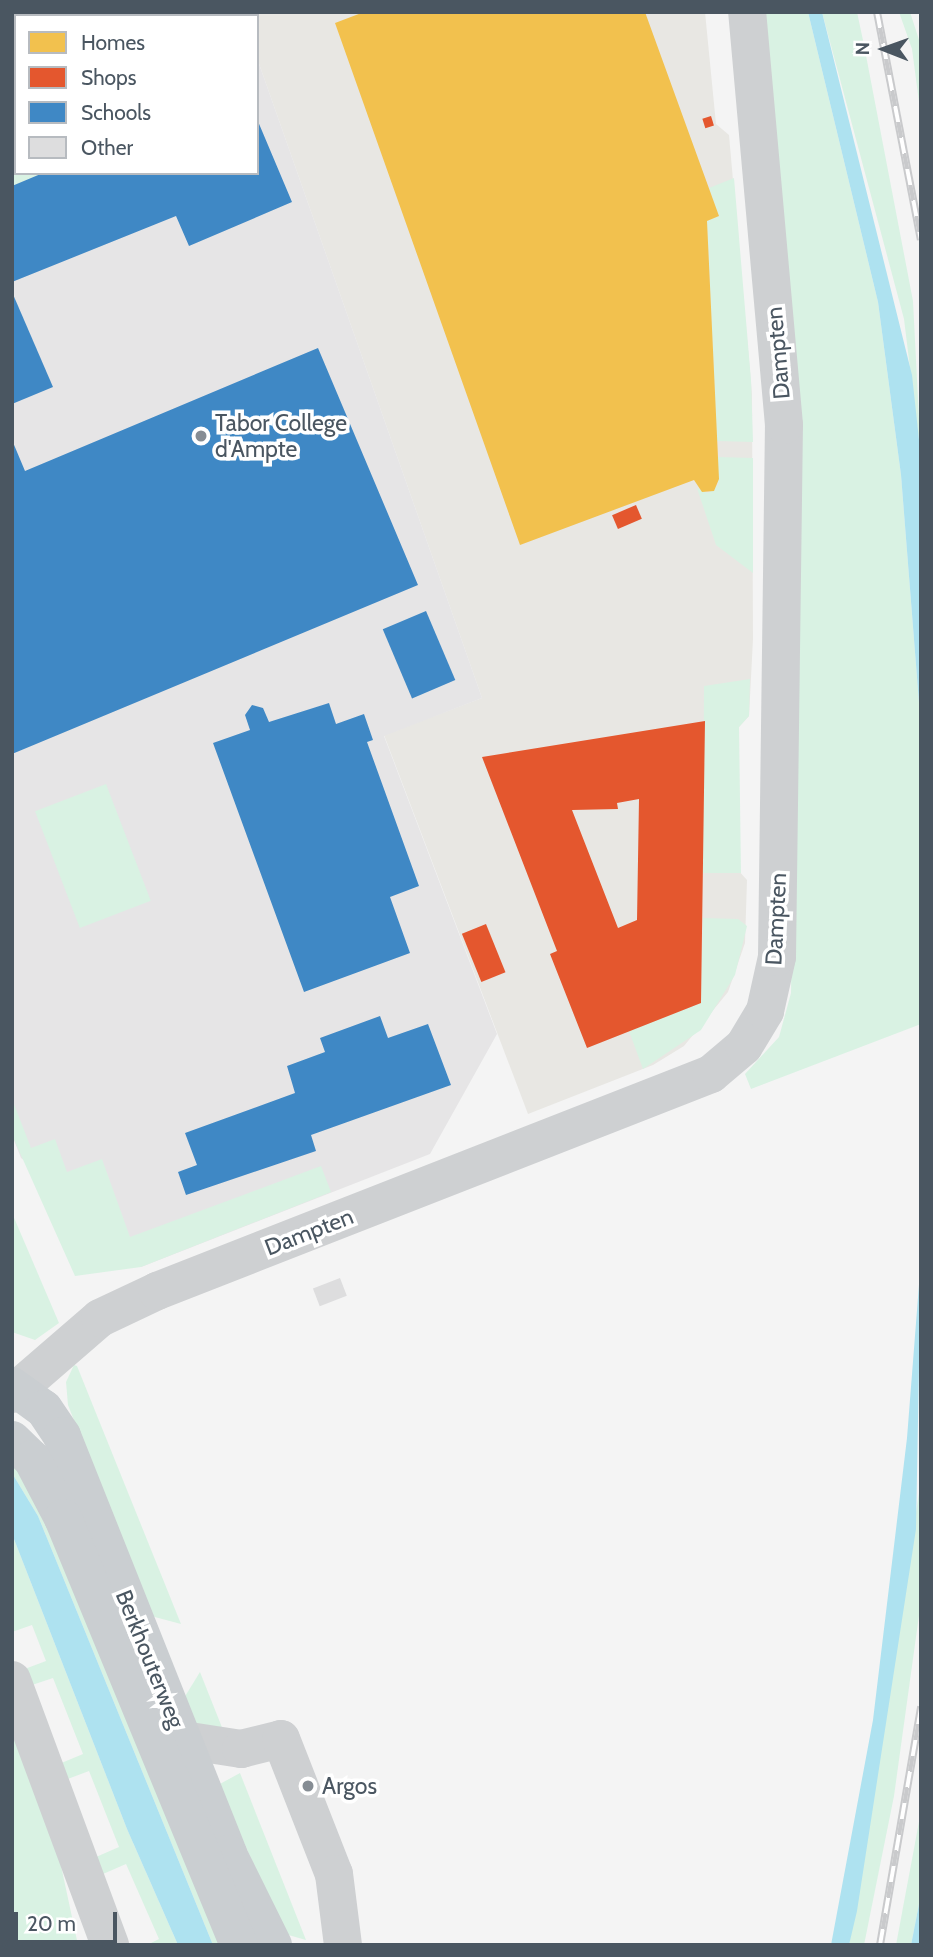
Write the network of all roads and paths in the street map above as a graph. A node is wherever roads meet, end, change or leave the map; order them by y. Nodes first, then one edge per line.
1 (747, 12) edge
2 (14, 1389) edge
3 (12, 1440) edge
4 (12, 1680) edge
5 (183, 1740) junction
6 (110, 1945) edge
7 (239, 1945) edge
8 (273, 1945) edge
9 (343, 1945) edge

1 - 2 street, Dampten
2 - 5 main road, Berkhouterweg
3 - 7 main road, Berkhouterweg
4 - 6 street
5 - 8 main road, Berkhouterweg
5 - 9 street

